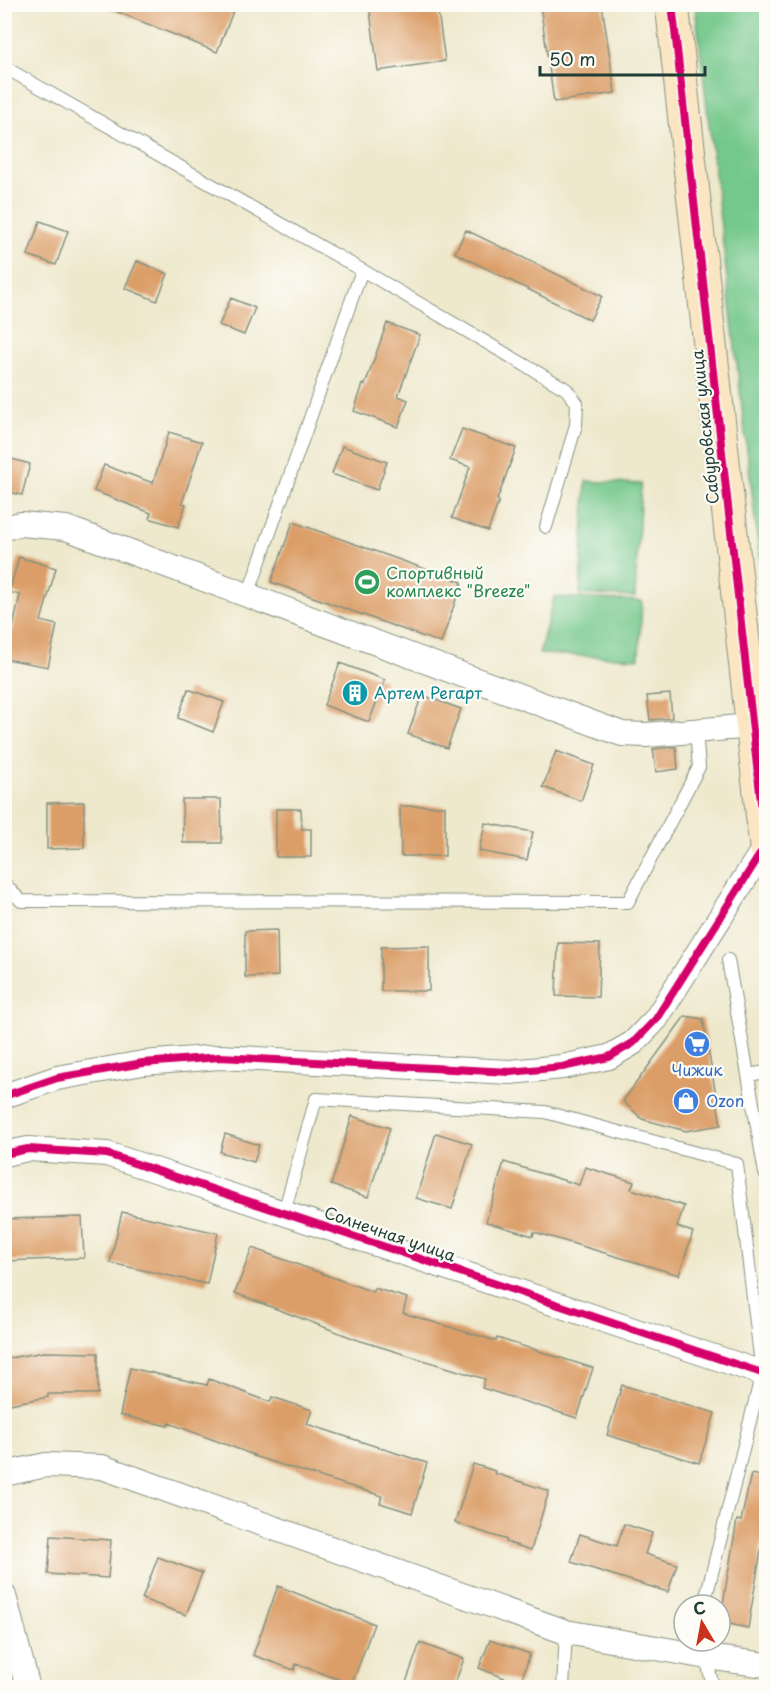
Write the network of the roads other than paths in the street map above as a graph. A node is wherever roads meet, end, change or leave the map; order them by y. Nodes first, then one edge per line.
1 (672, 4) edge
2 (4, 67) edge
3 (362, 270) junction
4 (546, 527) dead end
5 (4, 528) edge
6 (248, 595) junction
7 (752, 726) junction
8 (696, 731) junction
9 (766, 846) edge
10 (4, 883) edge
11 (728, 960) dead end
12 (766, 1072) edge
13 (748, 1075) junction
14 (4, 1096) edge
15 (4, 1154) edge
16 (765, 1173) edge
17 (284, 1212) junction
18 (762, 1373) junction
19 (4, 1474) edge
20 (707, 1593) edge
21 (4, 1596) edge
22 (566, 1632) junction
23 (672, 1645) edge
24 (706, 1653) edge
25 (720, 1653) edge
26 (766, 1665) edge
27 (28, 1688) edge
28 (563, 1688) edge
29 (713, 1688) edge

1 - 7 street, Сабуровская улица
2 - 3 lane
3 - 4 lane
3 - 6 lane
5 - 6 street
6 - 8 street
7 - 8 street
7 - 9 street, Сабуровская улица
8 - 10 lane
9 - 14 street
11 - 13 lane
12 - 13 lane
13 - 16 lane
15 - 17 street, Солнечная улица
17 - 18 street, Солнечная улица
17 - 18 lane
18 - 20 lane
19 - 22 street
21 - 27 street
22 - 23 street
22 - 28 lane
24 - 29 lane
25 - 26 street

